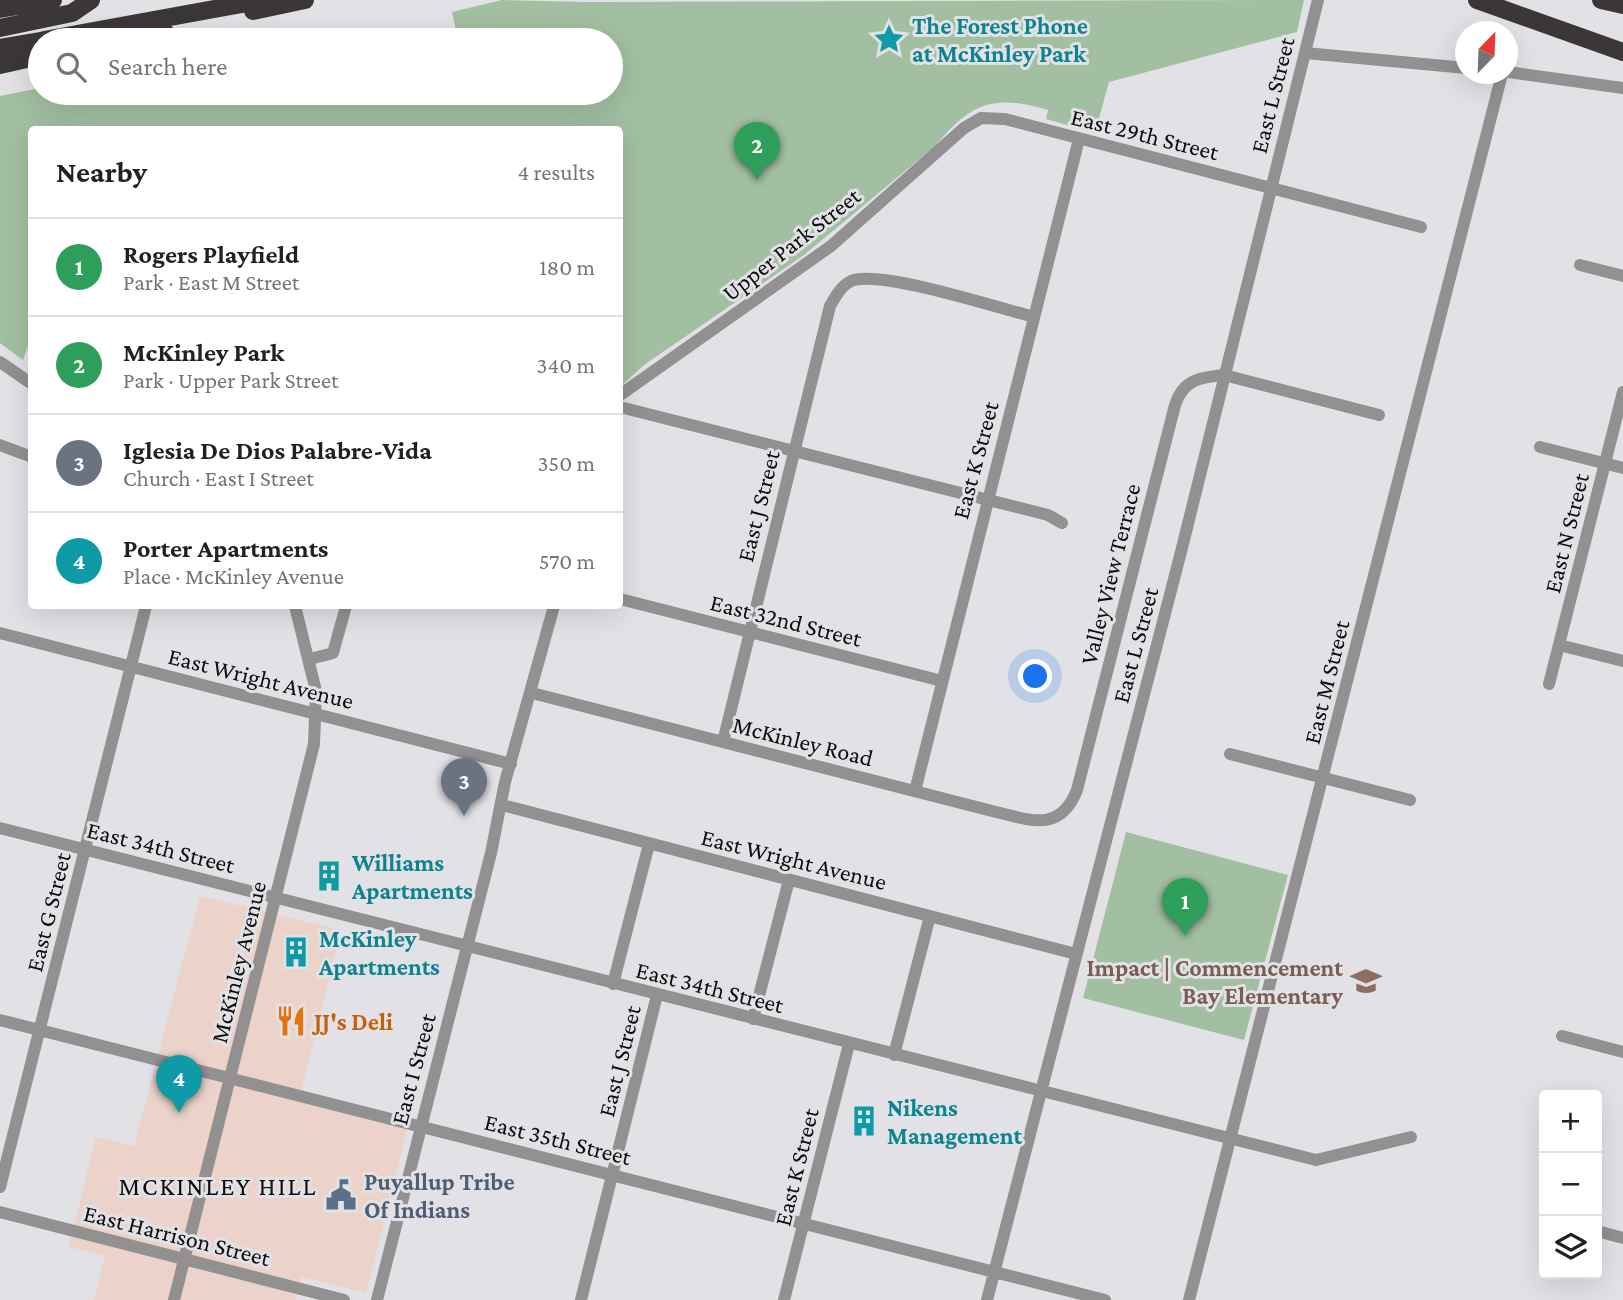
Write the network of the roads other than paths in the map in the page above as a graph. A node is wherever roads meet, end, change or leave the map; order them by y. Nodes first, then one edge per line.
1 (53, 0) edge
2 (91, 0) edge
3 (264, 0) edge
4 (306, 0) edge
5 (1318, 0) edge
6 (1477, 0) edge
7 (1601, 0) edge
8 (1623, 5) edge
9 (0, 9) edge
10 (0, 28) edge
11 (112, 28) edge
12 (174, 28) edge
13 (28, 43) edge
14 (0, 48) edge
15 (1623, 52) edge
16 (1305, 53) junction
17 (28, 59) edge
18 (0, 65) edge
19 (1455, 67) edge
20 (1518, 74) edge
21 (1499, 84) edge
22 (1623, 88) edge
23 (981, 118) joint
24 (1079, 139) junction
25 (1270, 187) junction
26 (1421, 228) dead end
27 (1580, 265) dead end
28 (1623, 276) edge
29 (1034, 317) junction
30 (0, 362) edge
31 (1224, 375) junction
32 (28, 381) edge
33 (1623, 392) edge
34 (623, 393) edge
35 (623, 408) edge
36 (1379, 415) dead end
37 (0, 445) edge
38 (1540, 447) dead end
39 (794, 451) junction
40 (28, 456) edge
41 (1605, 463) junction
42 (1623, 468) edge
43 (986, 500) junction
44 (1062, 523) dead end
45 (623, 600) edge
46 (145, 609) edge
47 (296, 609) edge
48 (345, 609) edge
49 (553, 609) edge
50 (748, 632) junction
51 (0, 633) edge
52 (1559, 645) junction
53 (310, 659) junction
54 (1623, 661) edge
55 (130, 666) junction
56 (942, 681) junction
57 (1549, 684) dead end
58 (532, 693) junction
59 (317, 714) junction
60 (723, 742) junction
61 (1230, 754) dead end
62 (511, 764) junction
63 (1324, 778) junction
64 (915, 791) junction
65 (1410, 800) dead end
66 (502, 805) junction
67 (1063, 812) joint
68 (0, 828) edge
69 (649, 844) junction
70 (85, 849) junction
71 (789, 880) junction
72 (276, 898) junction
73 (930, 916) junction
74 (468, 944) junction
75 (1076, 954) junction
76 (613, 984) junction
77 (657, 995) junction
78 (753, 1019) junction
79 (0, 1020) edge
80 (40, 1030) junction
81 (1562, 1036) dead end
82 (849, 1044) junction
83 (1623, 1052) edge
84 (894, 1055) junction
85 (230, 1079) junction
86 (1040, 1092) junction
87 (419, 1126) junction
88 (1411, 1137) dead end
89 (1230, 1139) junction
90 (613, 1175) junction
91 (0, 1187) edge
92 (0, 1212) edge
93 (803, 1223) junction
94 (1602, 1232) edge
95 (1623, 1238) edge
96 (184, 1259) junction
97 (995, 1272) junction
98 (174, 1300) edge
99 (344, 1300) edge
100 (377, 1300) edge
101 (581, 1300) edge
102 (784, 1300) edge
103 (987, 1300) edge
104 (1105, 1300) edge
105 (1189, 1300) edge

1 - 9 highway
2 - 10 highway
3 - 11 highway
4 - 12 highway
5 - 16 street, East L Street
6 - 15 highway
7 - 8 highway
13 - 14 highway
16 - 19 street
16 - 25 street, East L Street
17 - 18 highway
20 - 22 street
21 - 63 street, East M Street
23 - 24 street, East 29th Street
23 - 34 street, Upper Park Street
24 - 25 street, East 29th Street
24 - 29 street, East K Street
25 - 26 street, East 29th Street
25 - 31 street, East L Street
27 - 28 street
29 - 39 street, East J Street
29 - 43 street, East K Street
30 - 32 street
31 - 36 street
31 - 67 street, Valley View Terrace
31 - 75 street, East L Street
33 - 41 street, East N Street
35 - 39 street
37 - 40 street
38 - 41 street
39 - 43 street
39 - 50 street, East J Street
41 - 42 street
41 - 52 street, East N Street
43 - 44 street
43 - 56 street, East K Street
45 - 50 street, East 32nd Street
46 - 55 street, East G Street
47 - 53 street, McKinley Avenue
48 - 53 street
49 - 58 street, East I Street
50 - 56 street, East 32nd Street
50 - 60 street, East J Street
51 - 55 street, East Wright Avenue
52 - 54 street
52 - 57 street, East N Street
53 - 59 street, McKinley Avenue
55 - 59 street, East Wright Avenue
55 - 70 street, East G Street
56 - 64 street, East K Street
58 - 60 street, McKinley Road
58 - 62 street, East I Street
59 - 62 street, East Wright Avenue
59 - 72 street, McKinley Avenue
60 - 64 street, McKinley Road
61 - 63 street
62 - 66 street, East I Street
63 - 65 street
63 - 89 street, East M Street
64 - 67 street, McKinley Road
66 - 69 street, East Wright Avenue
66 - 74 street, East I Street
68 - 70 street, East 34th Street
69 - 71 street, East Wright Avenue
69 - 76 street, East J Street
70 - 72 street, East 34th Street
70 - 80 street, East G Street
71 - 73 street, East Wright Avenue
71 - 78 street
72 - 74 street, East 34th Street
72 - 85 street, McKinley Avenue
73 - 75 street, East Wright Avenue
73 - 84 street
74 - 76 street, East 34th Street
74 - 87 street, East I Street
75 - 86 street, East L Street
76 - 77 street, East 34th Street
77 - 78 street, East 34th Street
77 - 90 street, East J Street
78 - 82 street, East 34th Street
79 - 80 street, East 35th Street
80 - 85 street, East 35th Street
80 - 91 street, East G Street
81 - 83 street
82 - 84 street, East 34th Street
82 - 93 street, East K Street
84 - 86 street, East 34th Street
85 - 87 street, East 35th Street
85 - 96 street, McKinley Avenue
86 - 89 street, East 34th Street
86 - 97 street, East L Street
87 - 90 street, East 35th Street
87 - 100 street, East I Street
88 - 89 street, East 34th Street
89 - 105 street, East M Street
90 - 93 street, East 35th Street
90 - 101 street, East J Street
92 - 96 street, East Harrison Street
93 - 97 street, East 35th Street
93 - 102 street, East K Street
94 - 95 street
96 - 98 street, McKinley Avenue
96 - 99 street, East Harrison Street
97 - 103 street, East L Street
97 - 104 street, East 35th Street

